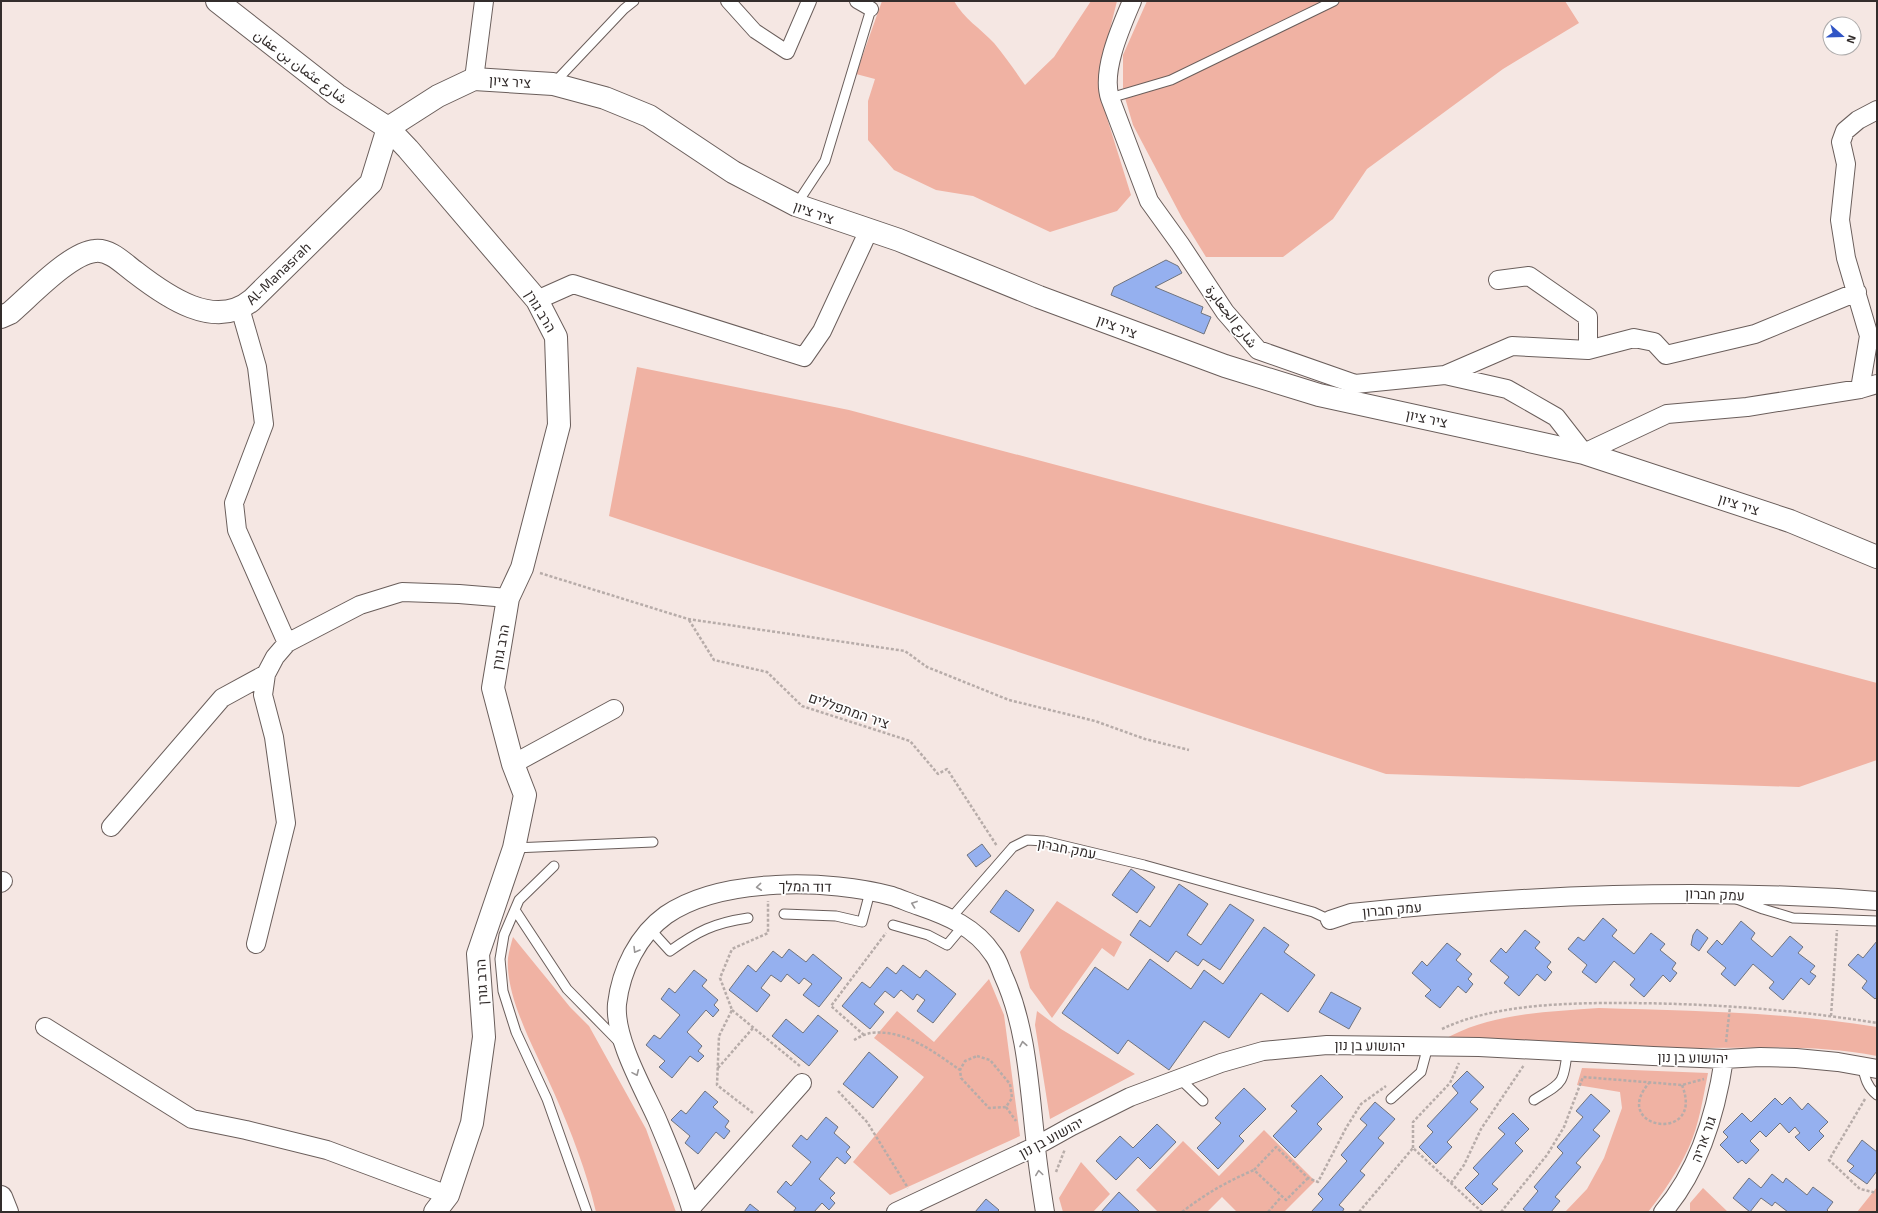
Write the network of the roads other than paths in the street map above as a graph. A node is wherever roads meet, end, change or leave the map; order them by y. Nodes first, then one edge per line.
1 (216, 1) edge
2 (484, 1) edge
3 (634, 1) edge
4 (728, 1) edge
5 (809, 1) edge
6 (857, 1) edge
7 (1132, 1) edge
8 (1334, 1) edge
9 (871, 9) joint
10 (474, 79) junction
11 (554, 84) junction
12 (1110, 98) junction
13 (1877, 110) edge
14 (388, 128) junction
15 (796, 206) junction
16 (869, 230) junction
17 (1498, 280) dead end
18 (1857, 292) junction
19 (537, 300) junction
20 (240, 308) junction
21 (1, 317) edge
22 (1588, 350) junction
23 (1445, 375) junction
24 (1877, 384) edge
25 (1860, 389) junction
26 (1584, 453) junction
27 (1877, 557) edge
28 (508, 598) junction
29 (288, 643) junction
30 (266, 674) junction
31 (614, 709) dead end
32 (513, 764) junction
33 (111, 827) dead end
34 (653, 842) dead end
35 (514, 848) junction
36 (554, 866) dead end
37 (870, 892) junction
38 (1727, 895) junction
39 (1877, 901) edge
40 (515, 910) junction
41 (784, 914) dead end
42 (748, 918) dead end
43 (1330, 920) joint
44 (1877, 921) edge
45 (957, 922) junction
46 (893, 925) road end
47 (650, 930) junction
48 (256, 944) dead end
49 (45, 1027) dead end
50 (1428, 1046) junction
51 (625, 1048) junction
52 (1567, 1052) junction
53 (1723, 1066) junction
54 (1869, 1067) edge
55 (804, 1077) road end
56 (1179, 1078) junction
57 (1874, 1092) edge
58 (1391, 1099) dead end
59 (1534, 1100) dead end
60 (1203, 1101) dead end
61 (1036, 1146) junction
62 (448, 1195) junction
63 (1, 1197) edge
64 (692, 1210) edge
65 (1665, 1211) edge
66 (7, 1212) edge
67 (435, 1212) edge
68 (587, 1212) edge
69 (896, 1212) edge
70 (1045, 1212) edge

1 - 14 street, شارع عثمان بن عفان
2 - 10 street
3 - 11 lane
4 - 5 street
6 - 9 street
7 - 12 street, شارع الجعابرة
8 - 12 lane
9 - 15 lane
10 - 11 street, ציר ציון
10 - 14 street, ציר ציון
11 - 15 street, ציר ציון
12 - 23 street, شارع الجعابرة
13 - 18 street
14 - 19 street, הרב גורן
14 - 20 street, Al-Manasrah
15 - 16 street, ציר ציון
16 - 19 street
16 - 26 street, ציר ציון
17 - 22 street
18 - 22 street
18 - 25 street
19 - 28 street, הרב גורן
20 - 21 street, Al-Manasrah
20 - 29 street
22 - 23 street
23 - 26 street, شارع الجعابرة
24 - 25 street
25 - 26 street
26 - 27 street, ציר ציון
28 - 29 street
28 - 32 street, הרב גורן
29 - 30 street
30 - 33 street
30 - 48 street
31 - 32 street
32 - 35 street, הרב גורן
34 - 35 lane
35 - 62 street, הרב גורן
36 - 40 lane
37 - 41 lane
45 -> 37 street, דוד המלך
37 -> 47 street, דוד המלך
38 - 39 street, עמק חברון
38 - 43 street, עמק חברון
38 - 44 lane
40 - 51 lane
40 - 68 lane
42 - 47 lane
43 - 45 lane, עמק חברון
45 - 46 lane, עמק חברון
61 -> 45 street, דוד המלך
47 -> 51 street, דוד המלך
49 - 62 street
50 - 52 street, יהושוע בן נון
50 - 56 street, יהושוע בן נון
50 - 58 lane
51 -> 64 street, דוד המלך
52 - 53 street, יהושוע בן נון
52 - 59 lane
53 - 54 street, יהושוע בן נון
53 - 65 street, גור אריה
54 - 57 lane
55 - 64 street
56 - 60 lane
56 - 61 street, יהושוע בן נון
61 - 69 street, יהושוע בן נון
70 -> 61 street, דוד המלך
62 - 67 street, הרב גורן
63 - 66 street

